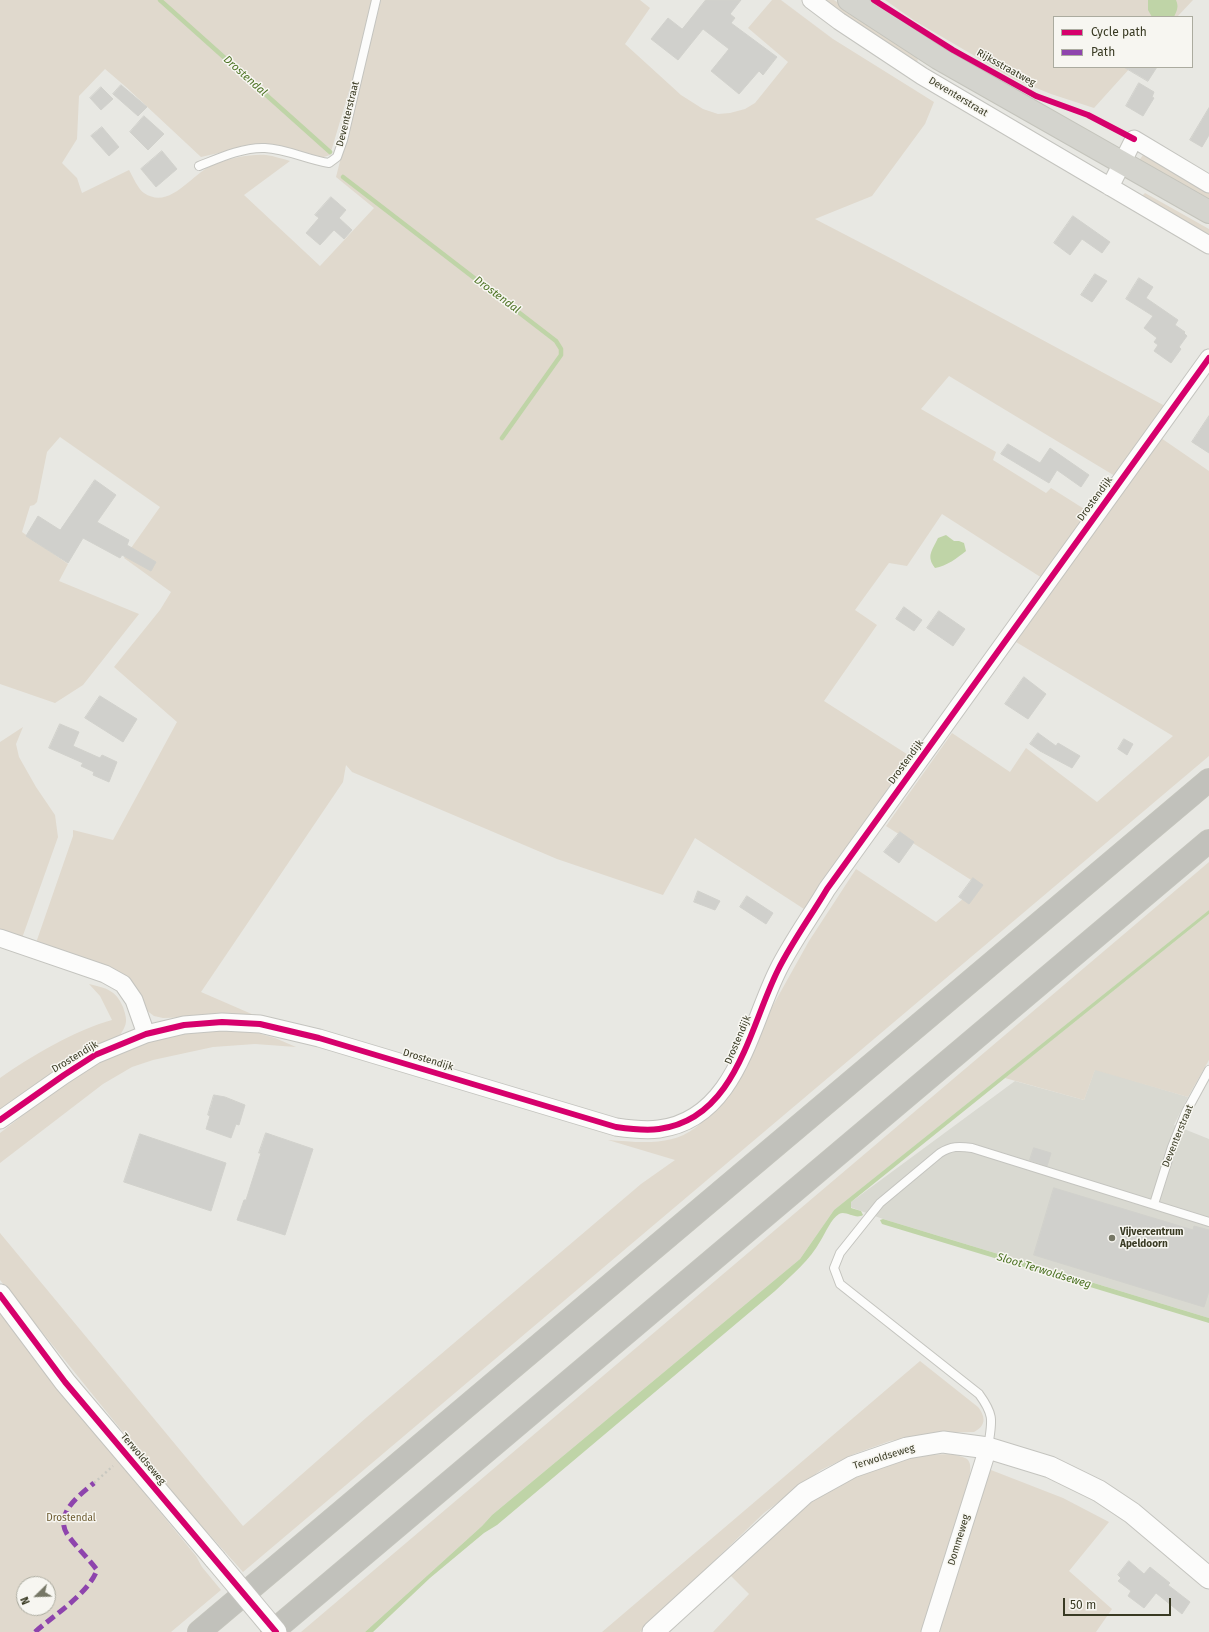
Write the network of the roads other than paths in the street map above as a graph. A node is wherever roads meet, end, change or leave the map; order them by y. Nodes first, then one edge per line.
1 (376, 0) edge
2 (811, 0) edge
3 (849, 0) edge
4 (1123, 163) junction
5 (199, 166) dead end
6 (1209, 184) edge
7 (1110, 187) junction
8 (1209, 212) edge
9 (1209, 245) edge
10 (1209, 358) edge
11 (1209, 780) edge
12 (1209, 841) edge
13 (0, 938) edge
14 (146, 1034) junction
15 (1209, 1070) edge
16 (0, 1120) edge
17 (1154, 1204) junction
18 (1209, 1222) edge
19 (0, 1295) edge
20 (988, 1448) junction
21 (1209, 1578) edge
22 (199, 1632) edge
23 (272, 1632) edge
24 (276, 1632) edge
25 (653, 1632) edge
26 (930, 1632) edge

1 - 5 lane, Deventerstraat
2 - 7 street, Deventerstraat
3 - 4 main road
4 - 6 street
4 - 7 street
4 - 8 main road
7 - 9 street, Deventerstraat
10 - 14 street, Drostendijk
11 - 22 highway
12 - 23 highway
13 - 14 street
14 - 16 street, Drostendijk
15 - 17 lane, Deventerstraat
17 - 18 lane
17 - 20 lane
19 - 24 street, Terwoldseweg, bridge
20 - 21 street, Terwoldseweg
20 - 25 street, Terwoldseweg
20 - 26 street, Dommeweg

